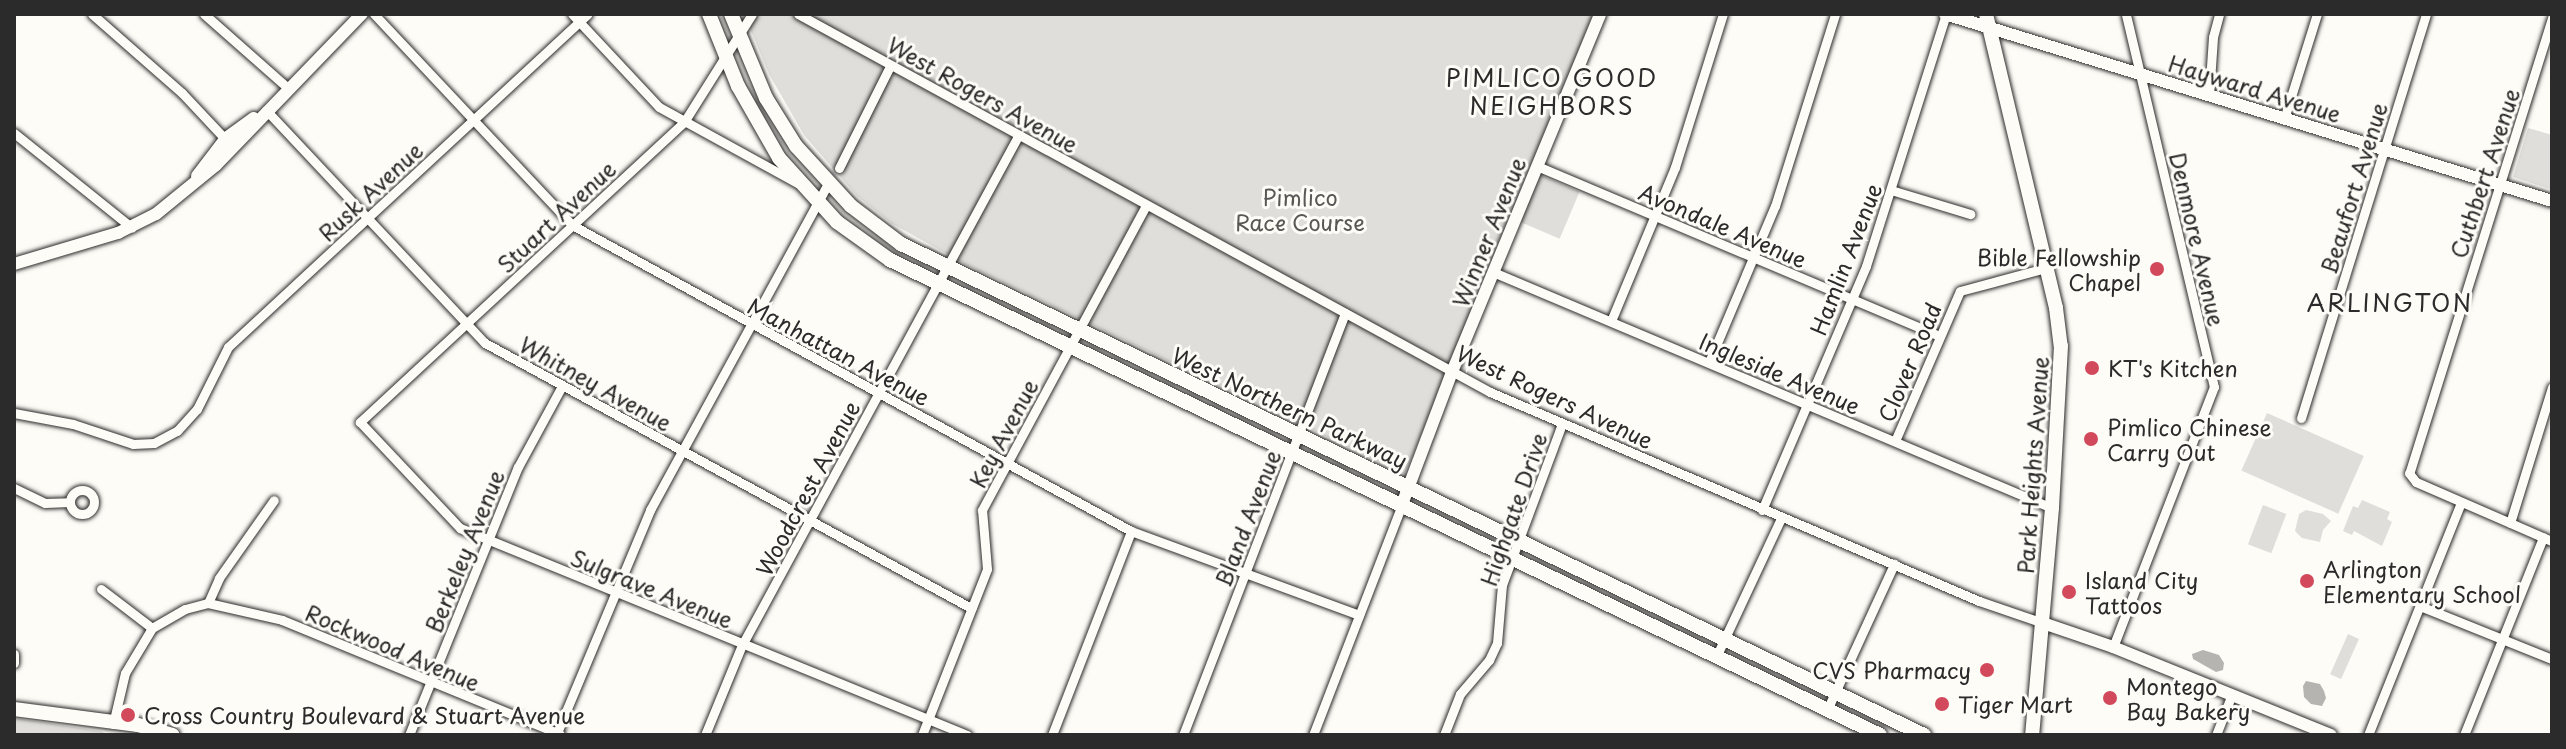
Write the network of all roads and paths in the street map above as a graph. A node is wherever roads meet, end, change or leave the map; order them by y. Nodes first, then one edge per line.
1 (92, 14) edge
2 (204, 14) edge
3 (362, 14) edge
4 (374, 14) edge
5 (587, 14) edge
6 (709, 14) edge
7 (731, 14) edge
8 (752, 14) edge
9 (798, 14) edge
10 (1600, 14) edge
11 (1723, 14) edge
12 (1835, 14) edge
13 (1946, 14) edge
14 (2126, 14) edge
15 (2219, 14) edge
16 (2317, 14) edge
17 (2426, 14) edge
18 (575, 18) edge
19 (2552, 18) edge
20 (1988, 21) edge
21 (740, 35) junction
22 (727, 58) junction
23 (890, 66) junction
24 (2140, 73) junction
25 (288, 88) junction
26 (2209, 96) junction
27 (266, 110) junction
28 (2284, 119) junction
29 (473, 120) junction
30 (684, 122) junction
31 (14, 133) edge
32 (1018, 136) junction
33 (229, 144) junction
34 (2383, 150) junction
35 (1537, 166) junction
36 (839, 168) dead end
37 (828, 184) junction
38 (2499, 184) junction
39 (800, 185) junction
40 (1891, 190) junction
41 (2552, 201) edge
42 (817, 203) junction
43 (1146, 205) junction
44 (1970, 214) dead end
45 (1654, 215) junction
46 (368, 218) junction
47 (572, 225) junction
48 (132, 228) junction
49 (1753, 258) junction
50 (14, 264) edge
51 (948, 268) junction
52 (2046, 268) junction
53 (1493, 272) junction
54 (938, 286) junction
55 (1852, 299) junction
56 (1345, 313) junction
57 (1611, 321) junction
58 (750, 324) junction
59 (465, 325) junction
60 (1078, 330) junction
61 (1939, 336) junction
62 (1068, 348) junction
63 (1709, 362) junction
64 (1452, 372) junction
65 (562, 386) junction
66 (2552, 387) edge
67 (878, 393) junction
68 (1807, 405) junction
69 (14, 413) edge
70 (2301, 418) dead end
71 (360, 422) joint
72 (1562, 424) junction
73 (1298, 435) junction
74 (1895, 441) junction
75 (681, 451) junction
76 (1291, 455) junction
77 (1008, 463) junction
78 (1408, 487) junction
79 (14, 488) edge
80 (274, 500) dead end
81 (70, 502) dead end
82 (2461, 502) junction
83 (1401, 507) junction
84 (2052, 508) junction
85 (1762, 510) junction
86 (1781, 518) junction
87 (810, 520) junction
88 (2510, 523) junction
89 (1131, 531) junction
90 (2547, 539) edge
91 (1518, 540) junction
92 (489, 541) junction
93 (1510, 559) junction
94 (1894, 564) junction
95 (1246, 572) junction
96 (101, 589) dead end
97 (614, 593) junction
98 (208, 603) junction
99 (2420, 606) junction
100 (971, 608) junction
101 (1359, 615) junction
102 (2043, 623) junction
103 (152, 628) junction
104 (1724, 640) junction
105 (2502, 640) junction
106 (742, 645) junction
107 (2113, 647) junction
108 (14, 654) edge
109 (1716, 657) junction
110 (2552, 659) edge
111 (14, 663) edge
112 (430, 682) junction
113 (1834, 693) junction
114 (2232, 694) junction
115 (14, 709) edge
116 (1827, 710) junction
117 (927, 721) junction
118 (113, 724) junction
119 (558, 734) edge
120 (131, 735) edge
121 (173, 735) edge
122 (409, 735) edge
123 (705, 735) edge
124 (922, 735) edge
125 (967, 735) edge
126 (1052, 735) edge
127 (1183, 735) edge
128 (1313, 735) edge
129 (1444, 735) edge
130 (1880, 735) edge
131 (1924, 735) edge
132 (2032, 735) edge
133 (2216, 735) edge
134 (2331, 735) edge
135 (2368, 735) edge
136 (2464, 735) edge

1 - 33 street
2 - 25 street
3 - 25 street
4 - 29 street, Manhattan Avenue
5 - 18 street, Rusk Avenue
6 - 22 main road, West Northern Parkway
7 - 21 main road, West Northern Parkway
8 - 21 street, Stuart Avenue
9 - 23 street, West Rogers Avenue
10 - 35 street, Winner Avenue
11 - 45 street
12 - 49 street
13 - 20 street, Hayward Avenue
13 - 40 street, Hamlin Avenue
14 - 24 street, Denmore Avenue
15 - 26 street
16 - 28 street
17 - 34 street, Beaufort Avenue
18 - 29 street, Rusk Avenue
18 - 30 street
19 - 38 street, Cuthbert Avenue
20 - 24 street, Hayward Avenue
20 - 52 main road, Park Heights Avenue
21 - 22 street, Stuart Avenue
21 - 37 main road, West Northern Parkway
22 - 30 street, Stuart Avenue
22 - 39 main road, West Northern Parkway
23 - 32 street, West Rogers Avenue
23 - 36 street
24 - 26 street, Hayward Avenue
24 - 107 street, Denmore Avenue
25 - 27 street
26 - 28 street, Hayward Avenue
27 - 33 street
27 - 46 street, Whitney Avenue
28 - 34 street, Hayward Avenue
29 - 46 street, Rusk Avenue
29 - 47 street, Manhattan Avenue
30 - 39 street
30 - 47 street, Stuart Avenue
31 - 48 street
32 - 43 street, West Rogers Avenue
32 - 51 street, Woodcrest Avenue
33 - 48 street
34 - 38 street, Hayward Avenue
34 - 70 street, Beaufort Avenue
35 - 45 street, Avondale Avenue
35 - 53 street, Winner Avenue
37 - 42 street
37 - 51 main road, West Northern Parkway
38 - 41 street, Hayward Avenue
38 - 82 street, Cuthbert Avenue
39 - 42 main road, West Northern Parkway
40 - 44 street
40 - 55 street, Hamlin Avenue
42 - 54 main road, West Northern Parkway
42 - 58 street
43 - 56 street, West Rogers Avenue
43 - 60 street, Key Avenue
45 - 49 street, Avondale Avenue
45 - 57 street
46 - 59 street, Whitney Avenue
46 - 69 street, Rusk Avenue
47 - 58 street, Manhattan Avenue
47 - 59 street, Stuart Avenue
48 - 50 street
49 - 55 street, Avondale Avenue
49 - 63 street
51 - 54 street, Woodcrest Avenue
51 - 60 main road, West Northern Parkway
52 - 61 street, Clover Road
52 - 84 main road, Park Heights Avenue
53 - 57 street, Ingleside Avenue
53 - 64 street, Winner Avenue
54 - 62 main road, West Northern Parkway
54 - 67 street, Woodcrest Avenue
55 - 61 street, Avondale Avenue
55 - 68 street, Hamlin Avenue
56 - 64 street, West Rogers Avenue
56 - 73 street, Bland Avenue
57 - 63 street, Ingleside Avenue
58 - 67 street, Manhattan Avenue
58 - 75 street
59 - 65 street, Whitney Avenue
59 - 71 street, Stuart Avenue
60 - 62 street, Key Avenue
60 - 73 main road, West Northern Parkway
61 - 74 street, Clover Road
62 - 76 main road, West Northern Parkway
62 - 77 street, Key Avenue
63 - 68 street, Ingleside Avenue
64 - 72 street, West Rogers Avenue
64 - 78 street, Winner Avenue
65 - 75 street, Whitney Avenue
65 - 92 street, Berkeley Avenue
66 - 88 street
67 - 77 street, Manhattan Avenue
67 - 87 street, Woodcrest Avenue
68 - 74 street, Ingleside Avenue
68 - 85 street, Hamlin Avenue
71 - 92 street, Sulgrave Avenue
72 - 85 street, West Rogers Avenue
72 - 91 street, Highgate Drive
73 - 76 street, Bland Avenue
73 - 78 main road, West Northern Parkway
74 - 84 street, Ingleside Avenue
75 - 87 street, Whitney Avenue
75 - 97 street
76 - 83 main road, West Northern Parkway
76 - 95 street, Bland Avenue
77 - 89 street, Manhattan Avenue
77 - 100 street, Key Avenue
78 - 83 street, Winner Avenue
78 - 91 main road, West Northern Parkway
79 - 81 street
80 - 98 street
82 - 88 street
82 - 99 street
83 - 93 main road, West Northern Parkway
83 - 101 street, Winner Avenue
84 - 102 main road, Park Heights Avenue
85 - 86 street, West Rogers Avenue
86 - 94 street, West Rogers Avenue
86 - 104 street
87 - 100 street, Whitney Avenue
87 - 106 street, Woodcrest Avenue
88 - 90 street
89 - 95 street, Manhattan Avenue
89 - 126 street
90 - 105 street
91 - 93 street, Highgate Drive
91 - 104 main road, West Northern Parkway
92 - 97 street, Sulgrave Avenue
92 - 112 street, Berkeley Avenue
93 - 109 main road, West Northern Parkway
93 - 129 street, Highgate Drive
94 - 102 street, West Rogers Avenue
94 - 113 street
95 - 101 street, Manhattan Avenue
95 - 127 street, Bland Avenue
96 - 103 street
97 - 106 street, Sulgrave Avenue
97 - 119 street
98 - 103 street
98 - 112 street, Rockwood Avenue
99 - 105 street
99 - 135 street
100 - 117 street, Key Avenue
101 - 128 street, Winner Avenue
102 - 107 street, West Rogers Avenue
102 - 132 main road, Park Heights Avenue
103 - 118 street
104 - 109 street
104 - 113 main road, West Northern Parkway
105 - 110 street
105 - 136 street
106 - 117 street, Sulgrave Avenue
106 - 123 street, Woodcrest Avenue
107 - 114 street, West Rogers Avenue
108 - 111 street
109 - 116 main road, West Northern Parkway
112 - 119 street, Rockwood Avenue
112 - 122 street, Berkeley Avenue
113 - 116 street
113 - 131 main road, West Northern Parkway
114 - 133 street
114 - 134 street, West Rogers Avenue
115 - 118 main road
116 - 130 main road, West Northern Parkway
117 - 124 street, Key Avenue
117 - 125 street, Sulgrave Avenue
118 - 120 main road
118 - 121 main road

